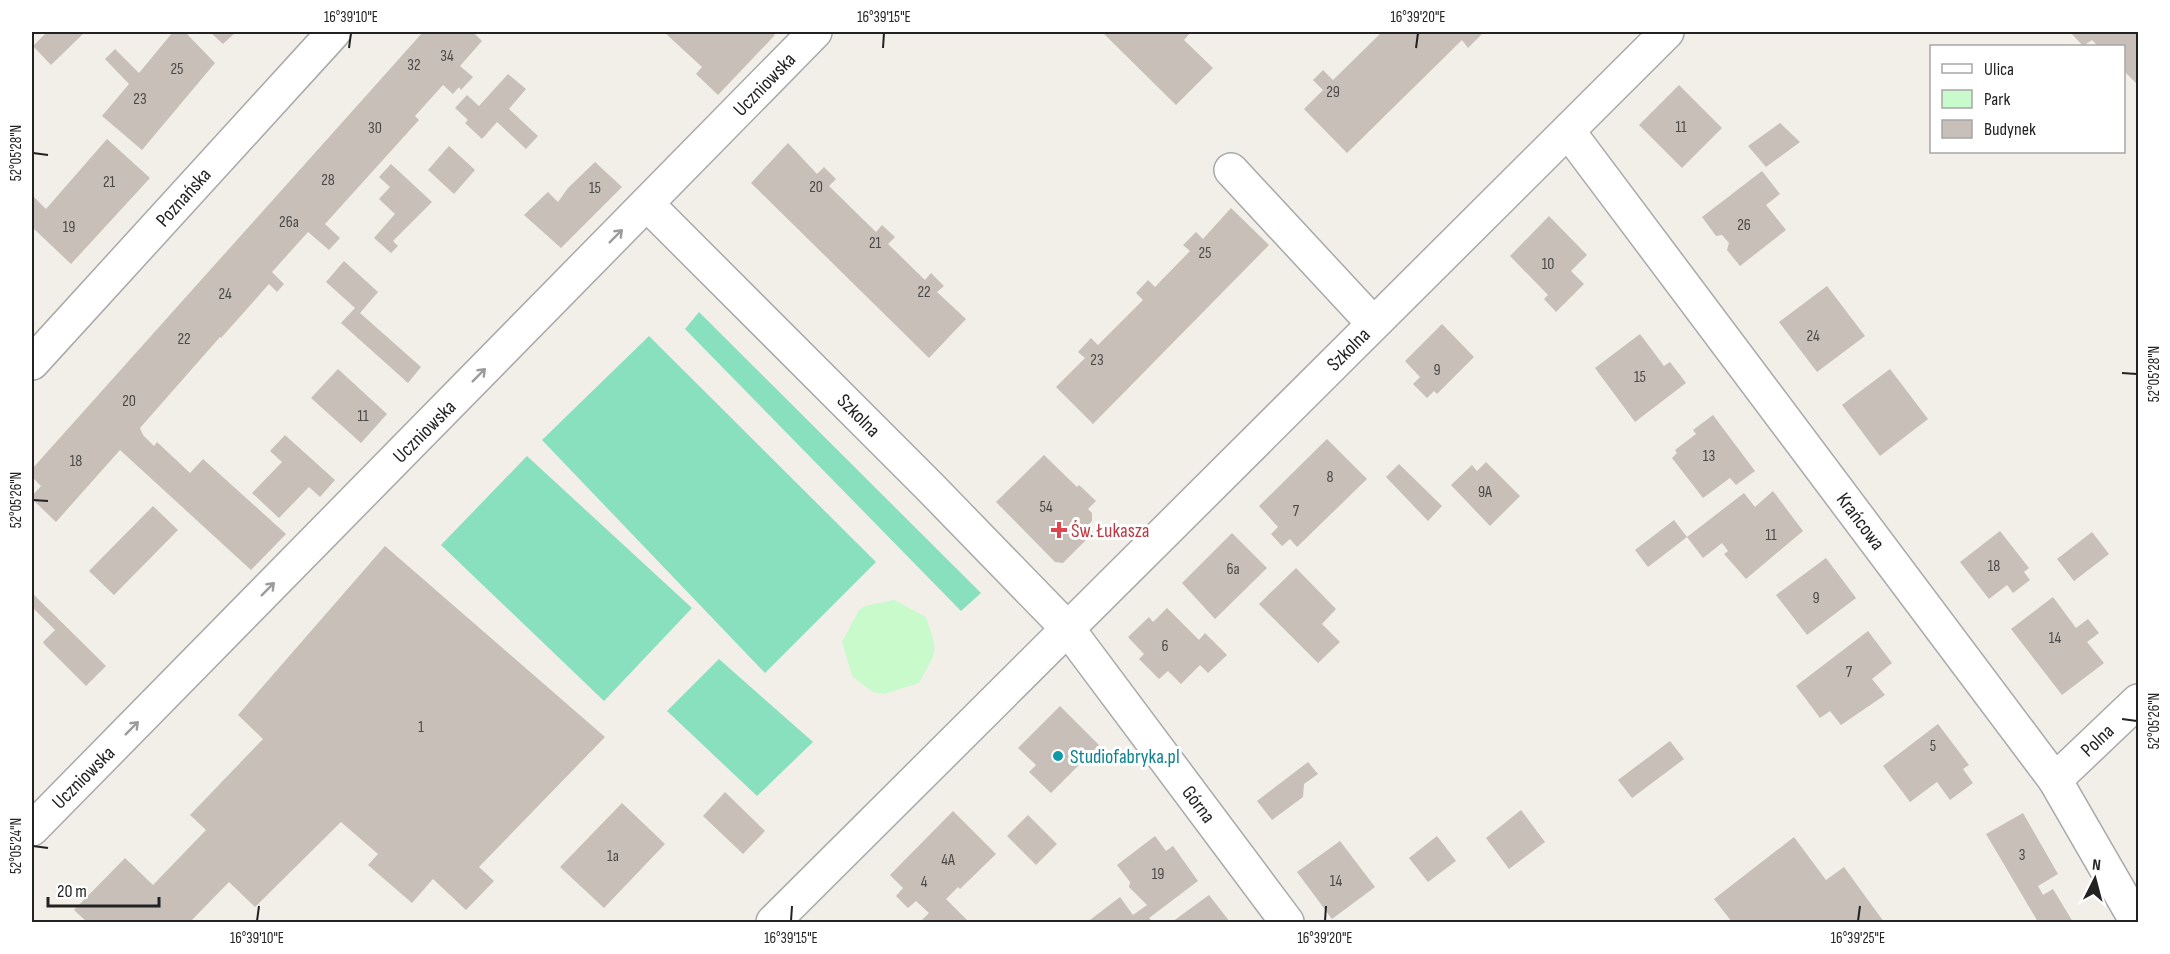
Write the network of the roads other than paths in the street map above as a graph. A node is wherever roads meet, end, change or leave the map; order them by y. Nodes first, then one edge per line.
1 (334, 32) edge
2 (815, 32) edge
3 (1667, 32) edge
4 (1568, 131) junction
5 (1231, 170) dead end
6 (647, 204) junction
7 (1373, 323) junction
8 (32, 363) edge
9 (1068, 629) junction
10 (2139, 701) edge
11 (2055, 780) junction
12 (32, 829) edge
13 (773, 922) edge
14 (1287, 922) edge
15 (2138, 922) edge

1 - 8 street, Poznańska
2 - 6 street, Uczniowska
3 - 4 street, Szkolna
4 - 7 street, Szkolna
4 - 11 street, Krańcowa
5 - 7 street, Szkolna
6 - 9 street, Szkolna
12 -> 6 street, Uczniowska
7 - 9 street, Szkolna
9 - 13 street, Szkolna
9 - 14 street, Górna
10 - 11 street, Polna
11 - 15 street, Krańcowa

